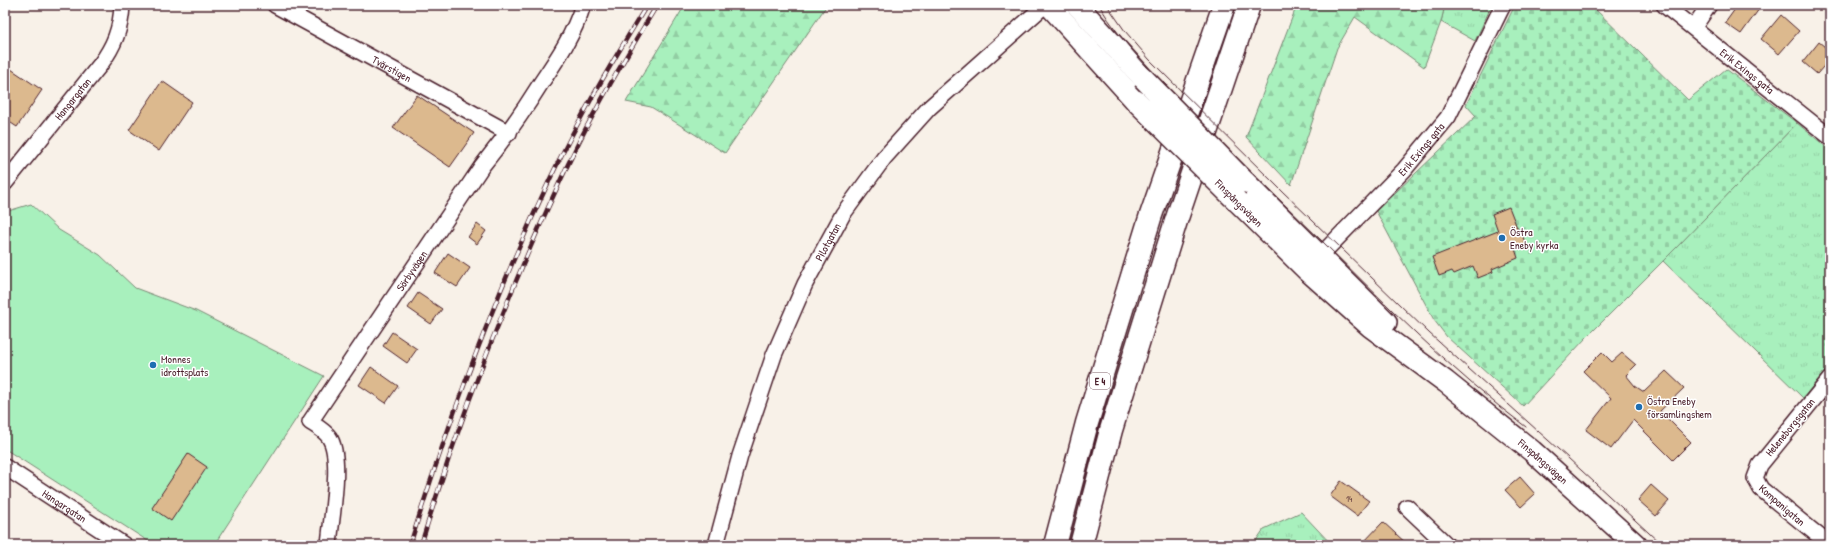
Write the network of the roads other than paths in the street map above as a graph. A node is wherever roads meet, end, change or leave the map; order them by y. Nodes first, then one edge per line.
1 (122, 5) edge
2 (275, 5) edge
3 (583, 5) edge
4 (1045, 5) edge
5 (1049, 5) edge
6 (1077, 5) edge
7 (1224, 5) edge
8 (1249, 5) edge
9 (1503, 5) edge
10 (1664, 5) edge
11 (1709, 5) edge
12 (1694, 27) junction
13 (509, 133) junction
14 (1830, 137) edge
15 (5, 183) edge
16 (1313, 263) junction
17 (1830, 379) edge
18 (5, 467) edge
19 (1755, 478) joint
20 (1407, 507) dead end
21 (124, 545) edge
22 (329, 545) edge
23 (716, 545) edge
24 (1055, 545) edge
25 (1081, 545) edge
26 (1447, 545) edge
27 (1636, 545) edge
28 (1830, 545) edge

1 - 15 street, Hangargatan
2 - 13 street, Tvärstigen
3 - 13 street, Sörbyvägen
4 - 23 street, Pilotgatan
5 - 16 main road, Finspångsvägen, bridge
6 - 16 main road, Finspångsvägen, bridge
7 - 24 highway, E 4
8 - 25 highway, E 4
9 - 16 street, Erik Exings gata
10 - 12 street, Erik Exings gata
11 - 12 street
12 - 14 street, Erik Exings gata
13 - 22 street, Sörbyvägen
16 - 27 main road, Finspångsvägen
17 - 19 street, Heleneborgsgatan
18 - 21 street, Hangargatan
19 - 28 street, Kompanigatan
20 - 26 street

